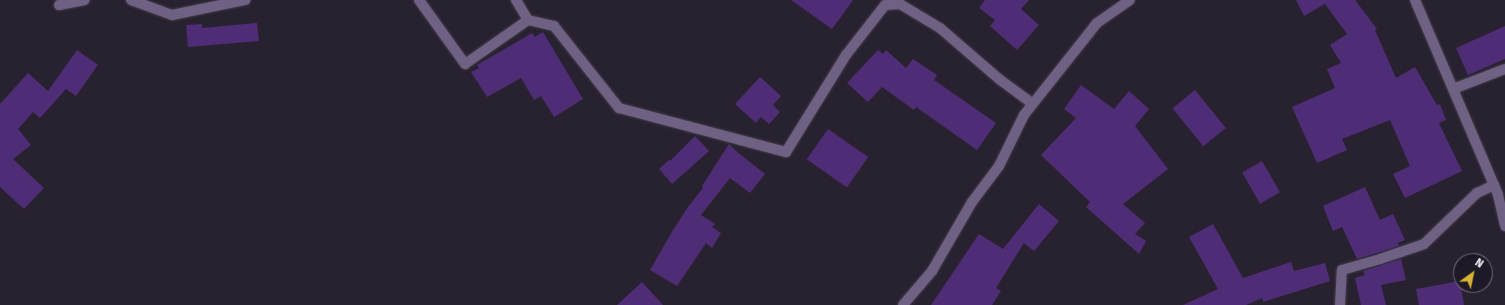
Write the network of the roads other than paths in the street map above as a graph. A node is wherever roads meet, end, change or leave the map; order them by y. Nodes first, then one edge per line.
1 (86, 0) edge
2 (130, 0) edge
3 (245, 0) edge
4 (419, 0) edge
5 (516, 0) edge
6 (1130, 0) edge
7 (1415, 0) edge
8 (59, 5) dead end
9 (528, 20) junction
10 (1505, 69) edge
11 (1453, 89) junction
12 (1033, 104) junction
13 (1494, 185) junction
14 (1505, 226) edge
15 (903, 305) edge
16 (1340, 305) edge

1 - 8 street
2 - 3 street
4 - 9 street
5 - 9 street
6 - 12 street
7 - 11 street
9 - 12 street
10 - 11 street
11 - 13 street
12 - 15 street
13 - 14 street
13 - 16 street

